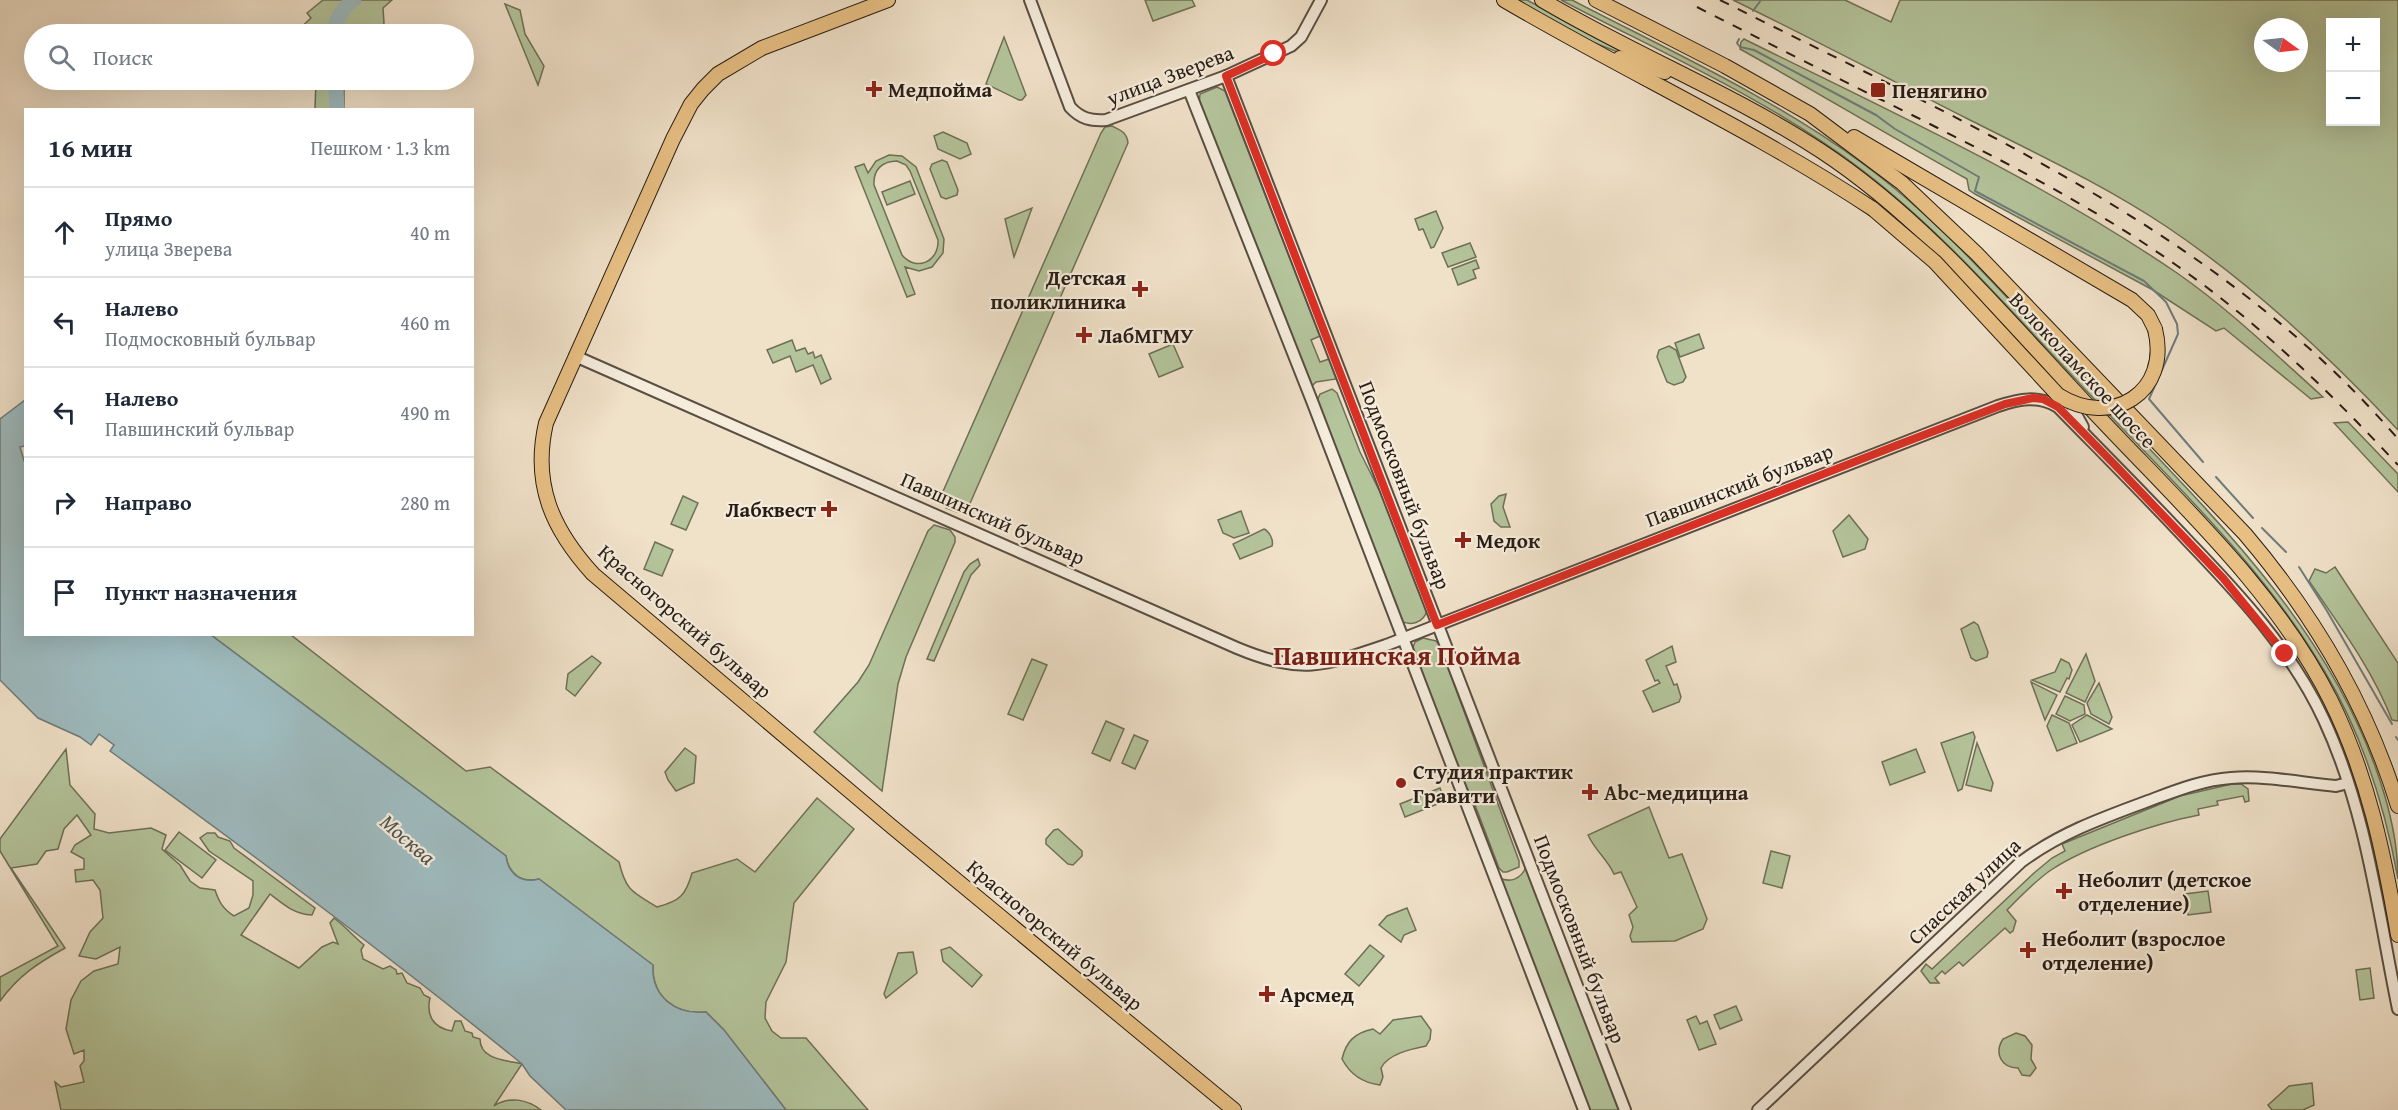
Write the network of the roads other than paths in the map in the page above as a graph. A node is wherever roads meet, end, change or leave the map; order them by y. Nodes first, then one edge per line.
1 (888, 0) edge
2 (1030, 0) edge
3 (1321, 0) edge
4 (1504, 0) edge
5 (1542, 0) edge
6 (1596, 0) edge
7 (1583, 44) junction
8 (1226, 76) junction
9 (1706, 87) junction
10 (1189, 90) junction
11 (1810, 114) junction
12 (575, 356) junction
13 (2049, 364) junction
14 (2090, 440) junction
15 (1437, 625) junction
16 (1403, 638) junction
17 (2349, 783) junction
18 (2398, 806) edge
19 (2398, 935) edge
20 (2398, 1008) edge
21 (1777, 1092) junction
22 (1234, 1110) edge
23 (1584, 1110) edge
24 (1624, 1110) edge
25 (1758, 1110) edge
26 (1770, 1110) edge

1 - 12 main road, Красногорский бульвар
2 - 10 street, улица Зверева
3 - 8 street, улица Зверева
4 - 7 main road
5 - 9 main road, Волоколамское шоссе
6 - 11 main road, Волоколамское шоссе
7 - 9 main road
7 - 11 main road, bridge
8 - 10 street, улица Зверева
8 - 15 street, Подмосковный бульвар
9 - 13 main road, Волоколамское шоссе
10 - 16 street
11 - 18 main road, Волоколамское шоссе
12 - 16 street, Павшинский бульвар
12 - 22 main road, Красногорский бульвар
13 - 14 street
13 - 19 main road, Волоколамское шоссе
14 - 15 street, Павшинский бульвар
14 - 17 street
15 - 16 street, Павшинский бульвар
15 - 24 street, Подмосковный бульвар
16 - 23 street
17 - 20 street
17 - 21 street, Спасская улица
21 - 25 street, Спасская улица
21 - 26 street

